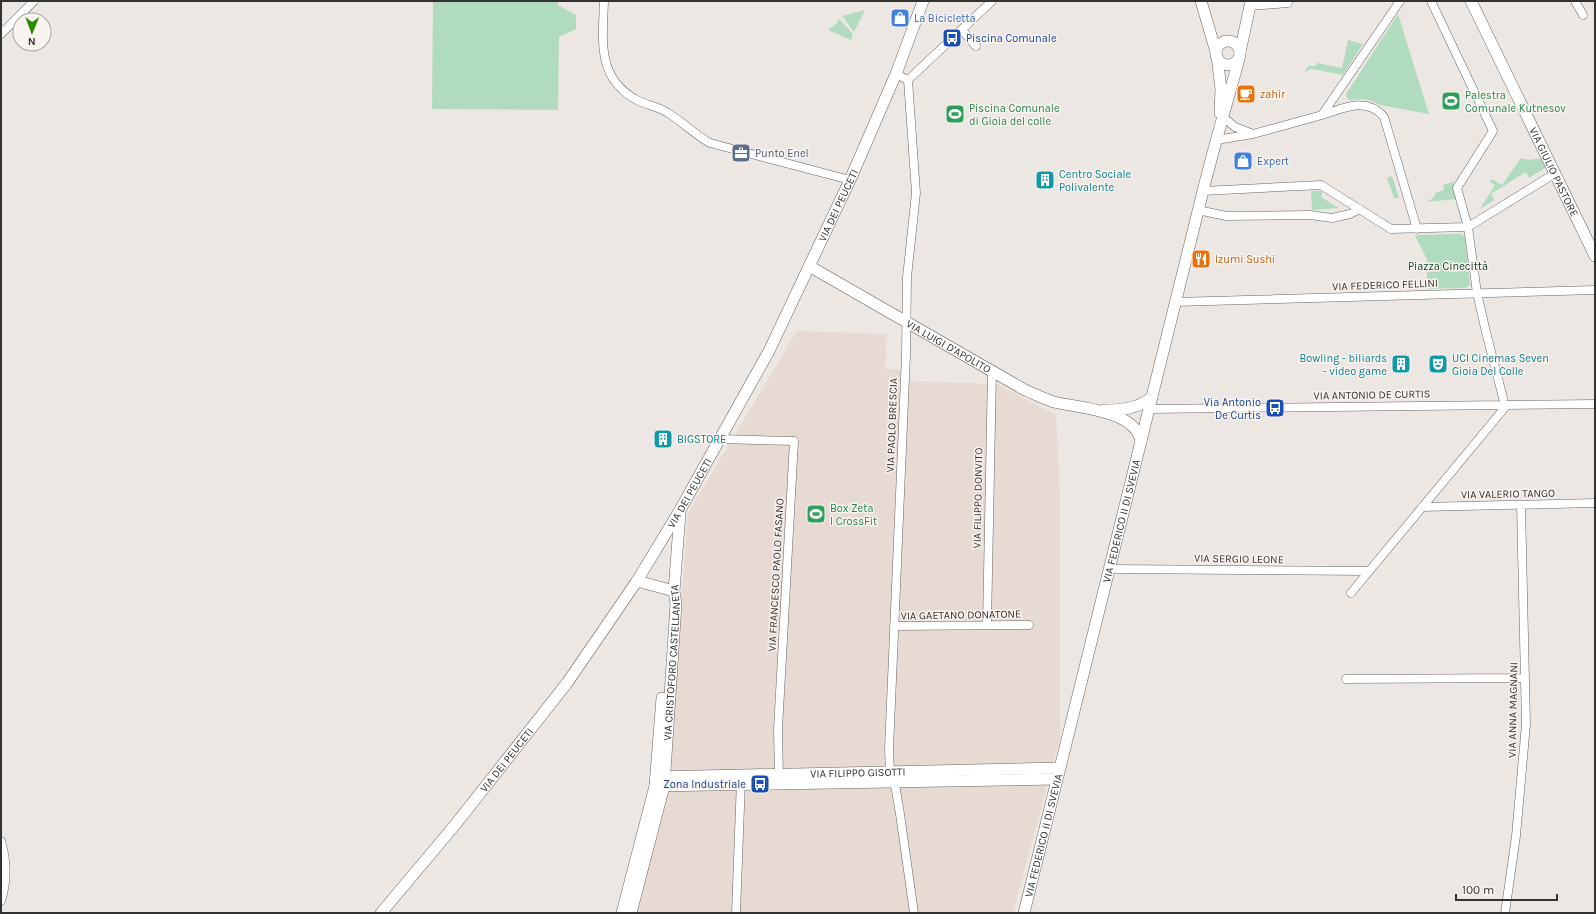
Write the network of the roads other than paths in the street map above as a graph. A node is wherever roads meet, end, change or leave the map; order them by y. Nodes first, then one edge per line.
1 (34, 1) edge
2 (604, 1) edge
3 (924, 1) edge
4 (992, 1) edge
5 (1201, 1) edge
6 (1400, 1) edge
7 (1431, 1) edge
8 (1471, 1) edge
9 (1575, 1) edge
10 (1288, 3) dead end
11 (1251, 4) edge
12 (1582, 15) dead end
13 (1208, 21) junction
14 (962, 30) junction
15 (1244, 32) junction
16 (1, 34) edge
17 (1228, 42) junction
18 (976, 46) dead end
19 (1216, 54) junction
20 (1240, 55) junction
21 (896, 74) junction
22 (908, 80) junction
23 (1322, 115) junction
24 (1223, 116) junction
25 (1219, 128) junction
26 (1253, 134) junction
27 (1216, 140) junction
28 (1554, 174) junction
29 (850, 180) junction
30 (1203, 191) junction
31 (1198, 210) junction
32 (1360, 210) junction
33 (1468, 227) junction
34 (1417, 229) junction
35 (1595, 256) edge
36 (809, 266) junction
37 (1595, 290) edge
38 (1477, 293) junction
39 (1175, 302) junction
40 (906, 322) junction
41 (992, 371) junction
42 (1152, 397) junction
43 (1505, 401) junction
44 (1595, 404) edge
45 (1117, 412) junction
46 (1148, 414) junction
47 (720, 439) junction
48 (1141, 441) junction
49 (1595, 503) edge
50 (1522, 505) junction
51 (1422, 507) junction
52 (680, 510) junction
53 (1109, 569) junction
54 (1369, 571) junction
55 (637, 581) junction
56 (674, 591) junction
57 (1351, 592) dead end
58 (1029, 625) dead end
59 (894, 626) junction
60 (987, 626) junction
61 (1525, 678) junction
62 (1346, 679) dead end
63 (1058, 774) junction
64 (892, 777) junction
65 (779, 779) junction
66 (741, 780) junction
67 (660, 781) junction
68 (1, 841) edge
69 (1, 901) edge
70 (381, 913) edge
71 (622, 913) edge
72 (632, 913) edge
73 (736, 913) edge
74 (914, 913) edge
75 (1024, 913) edge
76 (1505, 913) edge

1 - 16 street
2 - 29 street
3 - 21 main road, VIA DEI PEUCETI
4 - 14 street
5 - 13 main road, VIA FEDERICO II DI SVEVIA
6 - 23 street
7 - 33 street
8 - 28 main road, VIA GIULIO PASTORE
9 - 12 street
10 - 11 street
11 - 15 main road, VIA FEDERICO II DI SVEVIA
13 - 17 main road, VIA FEDERICO II DI SVEVIA
13 - 19 main road, VIA FEDERICO II DI SVEVIA
14 - 18 street
14 - 22 street
15 - 17 main road
15 - 20 main road, VIA FEDERICO II DI SVEVIA
17 - 19 main road
17 - 20 main road
19 - 20 main road
19 - 25 main road, VIA FEDERICO II DI SVEVIA
20 - 24 main road, VIA FEDERICO II DI SVEVIA
21 - 22 street
21 - 29 main road, VIA DEI PEUCETI
22 - 40 street, VIA PAOLO BRESCIA
23 - 26 street
23 - 34 street
24 - 25 main road, VIA FEDERICO II DI SVEVIA
24 - 26 street
25 - 27 main road, VIA FEDERICO II DI SVEVIA
26 - 27 street
27 - 30 main road, VIA FEDERICO II DI SVEVIA
28 - 33 street
28 - 35 main road, VIA GIULIO PASTORE
29 - 36 main road, VIA DEI PEUCETI
30 - 31 main road, VIA FEDERICO II DI SVEVIA
30 - 32 street
31 - 32 street
31 - 39 main road, VIA FEDERICO II DI SVEVIA
32 - 34 street
33 - 34 street
33 - 38 street
36 - 40 main road, VIA LUIGI D'APOLITO
36 - 47 main road, VIA DEI PEUCETI
37 - 38 street, VIA FEDERICO FELLINI
38 - 39 street, VIA FEDERICO FELLINI
38 - 43 street
39 - 42 main road, VIA FEDERICO II DI SVEVIA
40 - 41 main road, VIA LUIGI D'APOLITO
40 - 59 street, VIA PAOLO BRESCIA
41 - 45 main road, VIA LUIGI D'APOLITO
41 - 60 street, VIA FILIPPO DONVITO
42 - 45 main road, VIA LUIGI D'APOLITO
42 - 46 main road, VIA FEDERICO II DI SVEVIA
43 - 44 street, VIA ANTONIO DE CURTIS
43 - 46 street, VIA ANTONIO DE CURTIS
43 - 51 street
45 - 46 main road
45 - 48 main road, VIA LUIGI D'APOLITO
46 - 48 main road, VIA FEDERICO II DI SVEVIA
47 - 52 main road, VIA DEI PEUCETI
47 - 65 street, VIA FRANCESCO PAOLO FASANO
48 - 53 main road, VIA FEDERICO II DI SVEVIA
49 - 50 street, VIA VALERIO TANGO
50 - 51 street, VIA VALERIO TANGO
50 - 61 street, VIA ANNA MAGNANI
51 - 54 street
52 - 55 main road, VIA DEI PEUCETI
52 - 56 main road, VIA CRISTOFORO CASTELLANETA
53 - 54 street, VIA SERGIO LEONE
53 - 63 main road, VIA FEDERICO II DI SVEVIA
54 - 57 street
55 - 56 main road
55 - 70 main road, VIA DEI PEUCETI
56 - 67 main road, VIA CRISTOFORO CASTELLANETA
58 - 60 street, VIA GAETANO DONATONE
59 - 60 street, VIA GAETANO DONATONE
59 - 64 street, VIA PAOLO BRESCIA
61 - 62 street
61 - 76 street, VIA ANNA MAGNANI
63 - 64 main road, VIA FILIPPO GISOTTI
63 - 75 main road, VIA FEDERICO II DI SVEVIA
64 - 65 main road, VIA FILIPPO GISOTTI
64 - 74 street, VIA PAOLO BRESCIA
65 - 66 main road, VIA FILIPPO GISOTTI
66 - 67 main road, VIA FILIPPO GISOTTI
66 - 73 street
67 - 71 main road, VIA CRISTOFORO CASTELLANETA
67 - 72 main road, VIA CRISTOFORO CASTELLANETA
68 - 69 street

